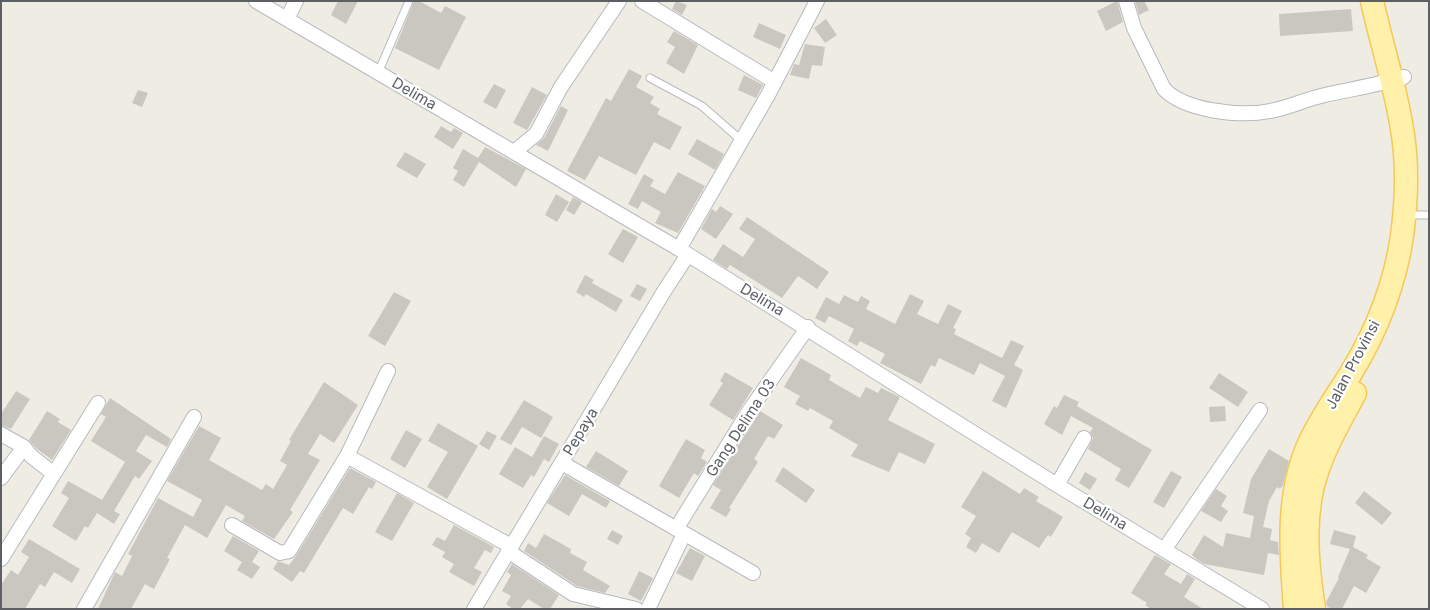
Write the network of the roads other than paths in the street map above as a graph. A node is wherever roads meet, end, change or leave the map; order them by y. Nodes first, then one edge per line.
1 (256, 1) edge
2 (296, 1) edge
3 (409, 1) edge
4 (619, 1) edge
5 (642, 1) edge
6 (817, 1) edge
7 (1126, 1) edge
8 (1372, 1) edge
9 (1385, 1) edge
10 (287, 19) junction
11 (378, 73) junction
12 (650, 78) dead end
13 (1398, 79) junction
14 (775, 82) junction
15 (742, 141) junction
16 (514, 152) junction
17 (1423, 215) edge
18 (683, 253) junction
19 (808, 327) junction
20 (388, 371) dead end
21 (98, 403) dead end
22 (1260, 410) dead end
23 (194, 417) dead end
24 (1, 434) edge
25 (1084, 438) dead end
26 (24, 447) junction
27 (348, 456) junction
28 (562, 463) junction
29 (54, 474) junction
30 (1, 478) edge
31 (1057, 485) junction
32 (232, 526) dead end
33 (680, 532) junction
34 (1299, 534) junction
35 (510, 549) junction
36 (1164, 550) junction
37 (1, 559) edge
38 (753, 573) dead end
39 (84, 609) edge
40 (474, 609) edge
41 (636, 609) edge
42 (648, 609) edge
43 (1262, 609) edge
44 (1294, 609) edge
45 (1314, 609) edge

1 - 10 street, Delima
2 - 10 street
3 - 11 lane
4 - 16 street
5 - 14 street
6 - 14 street, Pepaya
7 - 13 street
8 - 13 main road, Jalan Provinsi
9 - 13 main road, Jalan Provinsi
10 - 11 street, Delima
11 - 16 street, Delima
12 - 15 lane
13 - 17 main road, Jalan Provinsi
13 - 34 main road, Jalan Provinsi
14 - 15 street, Pepaya
15 - 18 street, Pepaya
16 - 18 street, Delima
17 - 34 main road, Jalan Provinsi
18 - 19 street, Delima
18 - 28 street, Pepaya
19 - 31 street, Delima
19 - 33 street, Gang Delima 03
20 - 27 street
21 - 29 street
22 - 36 street
23 - 39 street
24 - 26 street
25 - 31 street
26 - 29 street
26 - 30 street
27 - 32 street
27 - 35 street
28 - 33 street
28 - 35 street, Pepaya
29 - 37 street
31 - 36 street, Delima
33 - 38 street
33 - 42 street, Gang Delima 03
34 - 44 main road, Jalan Provinsi
34 - 45 main road, Jalan Provinsi
35 - 40 street, Pepaya
35 - 41 street
36 - 43 street, Delima

